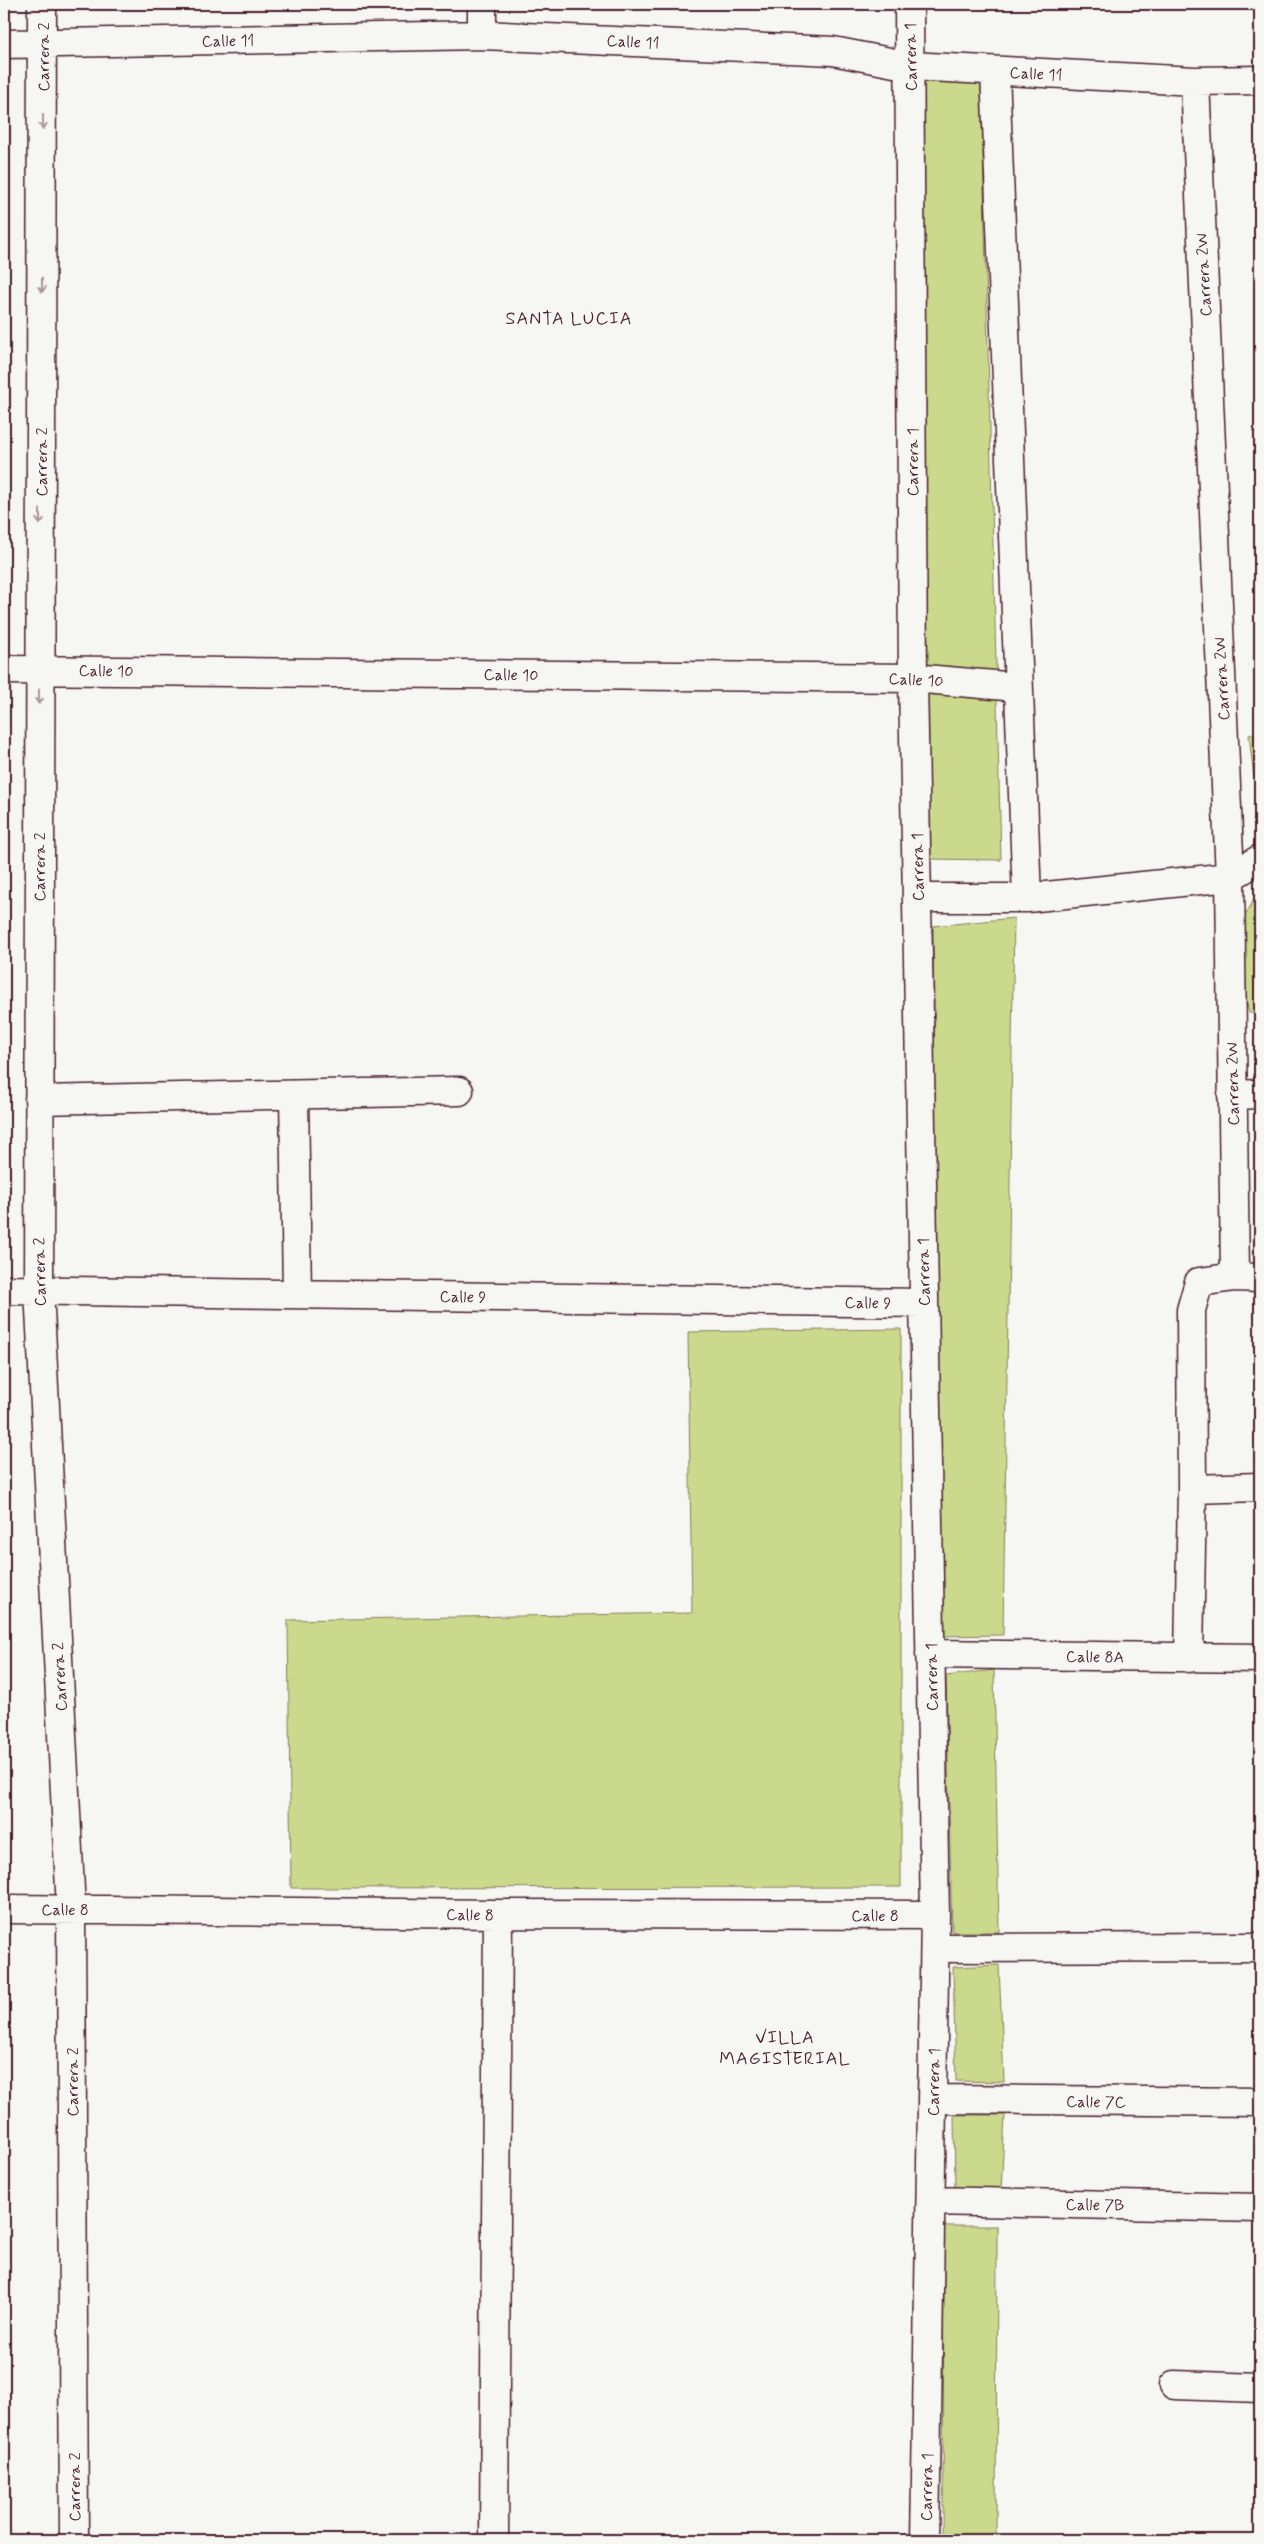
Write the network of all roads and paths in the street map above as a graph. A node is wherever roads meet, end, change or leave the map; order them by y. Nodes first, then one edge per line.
1 (42, 4) edge
2 (482, 4) edge
3 (910, 4) edge
4 (482, 34) junction
5 (4, 44) edge
6 (43, 44) junction
7 (910, 66) junction
8 (994, 71) junction
9 (1260, 80) edge
10 (1195, 82) junction
11 (4, 670) edge
12 (39, 670) junction
13 (913, 678) junction
14 (1017, 687) junction
15 (1260, 859) edge
16 (1230, 877) junction
17 (918, 898) junction
18 (1018, 898) junction
19 (459, 1091) dead end
20 (1260, 1094) edge
21 (294, 1095) junction
22 (1232, 1095) junction
23 (39, 1100) junction
24 (1247, 1278) edge
25 (4, 1290) edge
26 (39, 1290) junction
27 (297, 1294) junction
28 (923, 1303) junction
29 (1260, 1487) edge
30 (1192, 1489) junction
31 (930, 1654) junction
32 (1189, 1658) junction
33 (1260, 1658) edge
34 (4, 1909) edge
35 (71, 1909) junction
36 (498, 1914) junction
37 (935, 1915) junction
38 (1260, 1947) edge
39 (935, 1948) junction
40 (933, 2099) junction
41 (1260, 2102) edge
42 (931, 2201) junction
43 (1260, 2208) edge
44 (1174, 2385) dead end
45 (1260, 2388) edge
46 (74, 2540) edge
47 (494, 2540) edge
48 (925, 2540) edge

1 - 6 street, Carrera 2
2 - 4 street
3 - 7 street, Carrera 1
4 - 6 street, Calle 11
4 - 7 street, Calle 11
5 - 6 street, Calle 11
6 -> 12 street, Carrera 2
7 - 8 street, Calle 11
7 - 13 street, Carrera 1
8 - 10 street, Calle 11
8 - 14 street
9 - 10 street, Calle 11
10 - 16 street, Carrera 2W
11 - 12 street, Calle 10
12 - 13 street, Calle 10
12 -> 23 street, Carrera 2
13 - 14 street, Calle 10
13 - 17 street, Carrera 1
14 - 18 street
15 - 16 street
16 - 18 street
16 - 22 street, Carrera 2W
17 - 18 street
17 - 28 street, Carrera 1
19 - 21 street
20 - 22 street
21 - 23 street
21 - 27 street
22 - 24 street, Carrera 2W
23 - 26 street, Carrera 2
24 - 30 street
25 - 26 street, Calle 9
26 - 27 street, Calle 9
26 - 35 street, Carrera 2
27 - 28 street, Calle 9
28 - 31 street, Carrera 1
29 - 30 street
30 - 32 street
31 - 32 street, Calle 8A
31 - 37 street, Carrera 1
32 - 33 street, Calle 8A
34 - 35 street, Calle 8
35 - 36 street, Calle 8
35 - 46 street, Carrera 2
36 - 37 street, Calle 8
36 - 47 street
37 - 39 street, Carrera 1
38 - 39 street
39 - 40 street, Carrera 1
40 - 41 street, Calle 7C
40 - 42 street, Carrera 1
42 - 43 street, Calle 7B
42 - 48 street, Carrera 1
44 - 45 street

